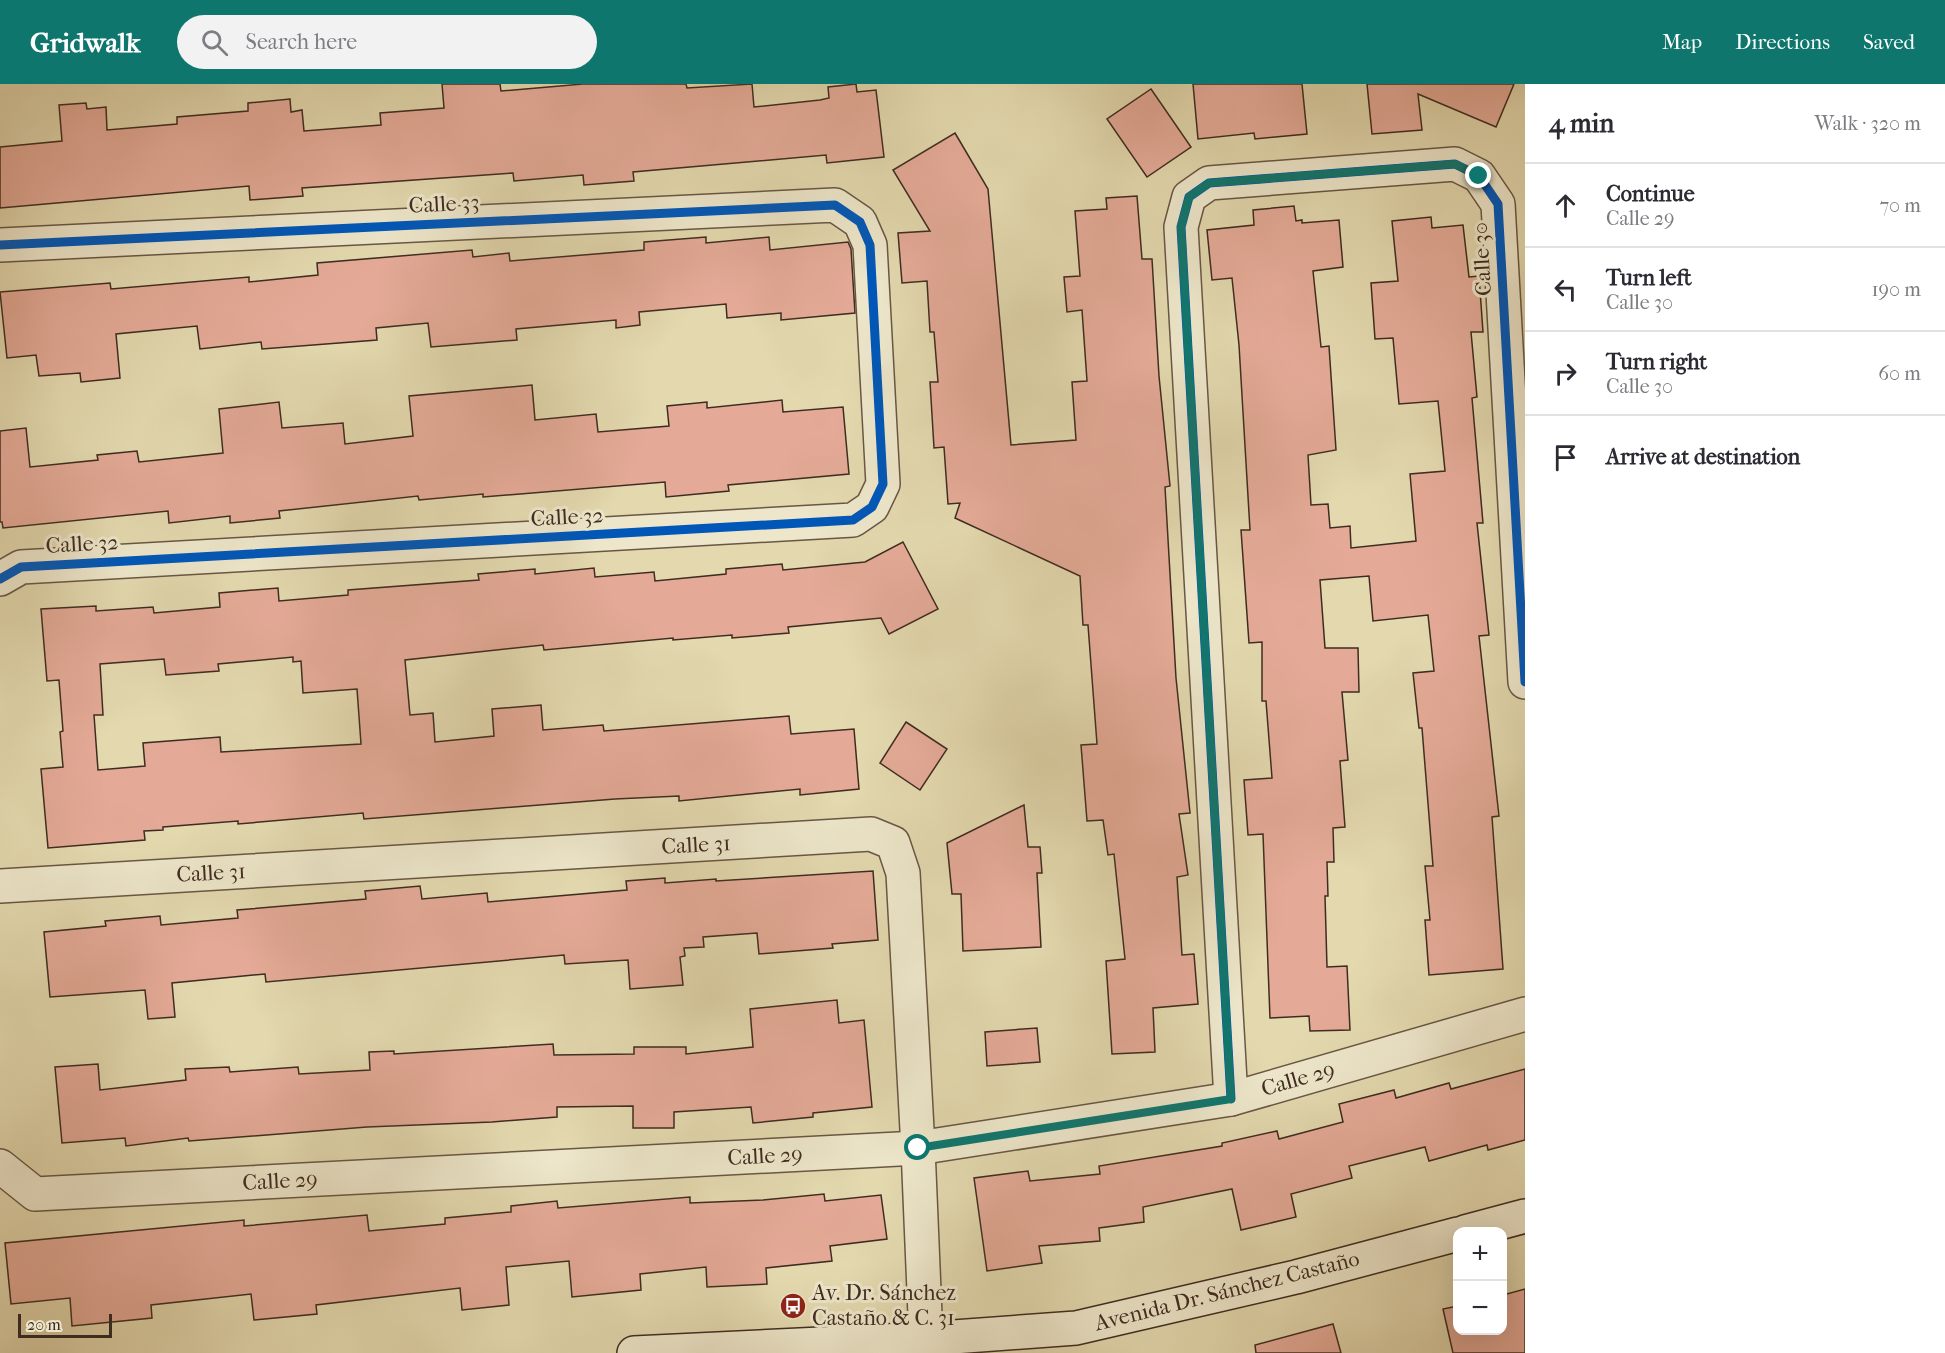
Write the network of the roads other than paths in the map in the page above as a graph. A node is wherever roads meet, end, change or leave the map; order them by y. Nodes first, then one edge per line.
1 (0, 245) edge
2 (870, 245) joint
3 (0, 579) edge
4 (1525, 682) edge
5 (0, 886) edge
6 (1525, 1014) edge
7 (1231, 1099) junction
8 (918, 1148) junction
9 (0, 1166) edge
10 (1525, 1216) edge
11 (1484, 1227) edge
12 (1453, 1235) edge
13 (926, 1339) junction
14 (634, 1353) edge

1 - 2 street, Calle 33
2 - 3 street, Calle 32
4 - 7 street, Calle 30
5 - 8 street, Calle 31
6 - 7 street, Calle 29
7 - 8 street, Calle 29
8 - 9 street, Calle 29
8 - 13 street, Calle 31
10 - 11 street
12 - 13 street, Avenida Dr. Sánchez Castaño
13 - 14 street, Avenida Dr. Sánchez Castaño

